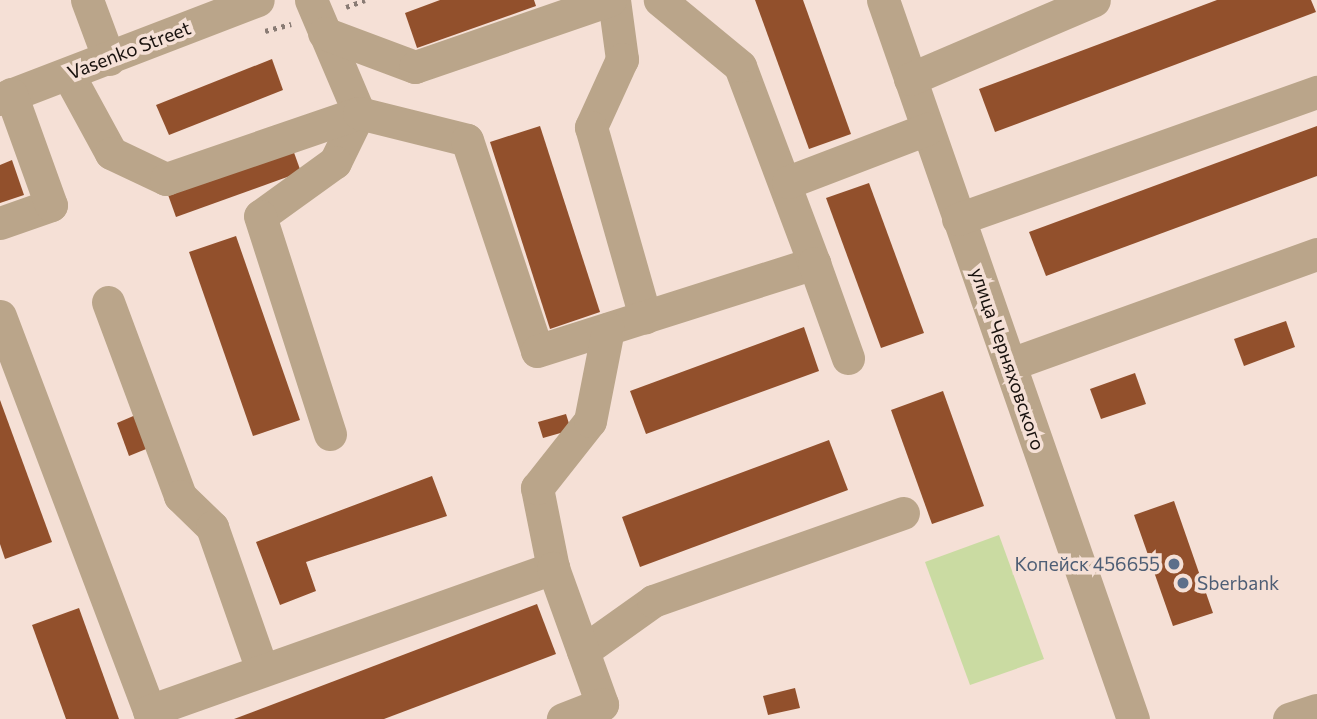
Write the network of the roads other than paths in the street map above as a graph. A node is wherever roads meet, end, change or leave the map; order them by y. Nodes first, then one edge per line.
1 (87, 0) edge
2 (258, 0) edge
3 (311, 0) edge
4 (660, 0) edge
5 (883, 0) edge
6 (1094, 0) edge
7 (597, 2) edge
8 (1055, 7) edge
9 (324, 33) junction
10 (109, 59) junction
11 (68, 74) junction
12 (909, 79) junction
13 (1317, 92) edge
14 (6, 97) edge
15 (359, 113) junction
16 (927, 129) junction
17 (788, 182) junction
18 (958, 219) junction
19 (0, 223) edge
20 (1317, 254) edge
21 (814, 263) junction
22 (108, 302) dead end
23 (0, 316) edge
24 (645, 317) junction
25 (608, 328) junction
26 (848, 358) dead end
27 (1011, 364) junction
28 (330, 434) dead end
29 (903, 513) dead end
30 (553, 568) junction
31 (583, 651) junction
32 (262, 670) junction
33 (1317, 710) edge
34 (1124, 711) edge
35 (151, 715) edge
36 (567, 718) edge
37 (1289, 719) edge

1 - 10 street
2 - 10 street, Vasenko Street
3 - 9 street
4 - 17 street
5 - 12 street, улица Черняховского
6 - 8 street
7 - 9 street
7 - 24 street
8 - 12 street
9 - 15 street
10 - 11 street, Vasenko Street
11 - 14 street, Vasenko Street
11 - 15 street
12 - 16 street, улица Черняховского
13 - 18 street
14 - 19 street
15 - 25 street
15 - 28 street
16 - 17 street
16 - 18 street, улица Черняховского
17 - 21 street
18 - 27 street, улица Черняховского
20 - 27 street
21 - 24 street
21 - 26 street
22 - 32 street
23 - 35 street
24 - 25 street
25 - 30 street
27 - 34 street, улица Черняховского
29 - 31 street
30 - 31 street
30 - 32 street
31 - 36 street
32 - 35 street
33 - 37 street

